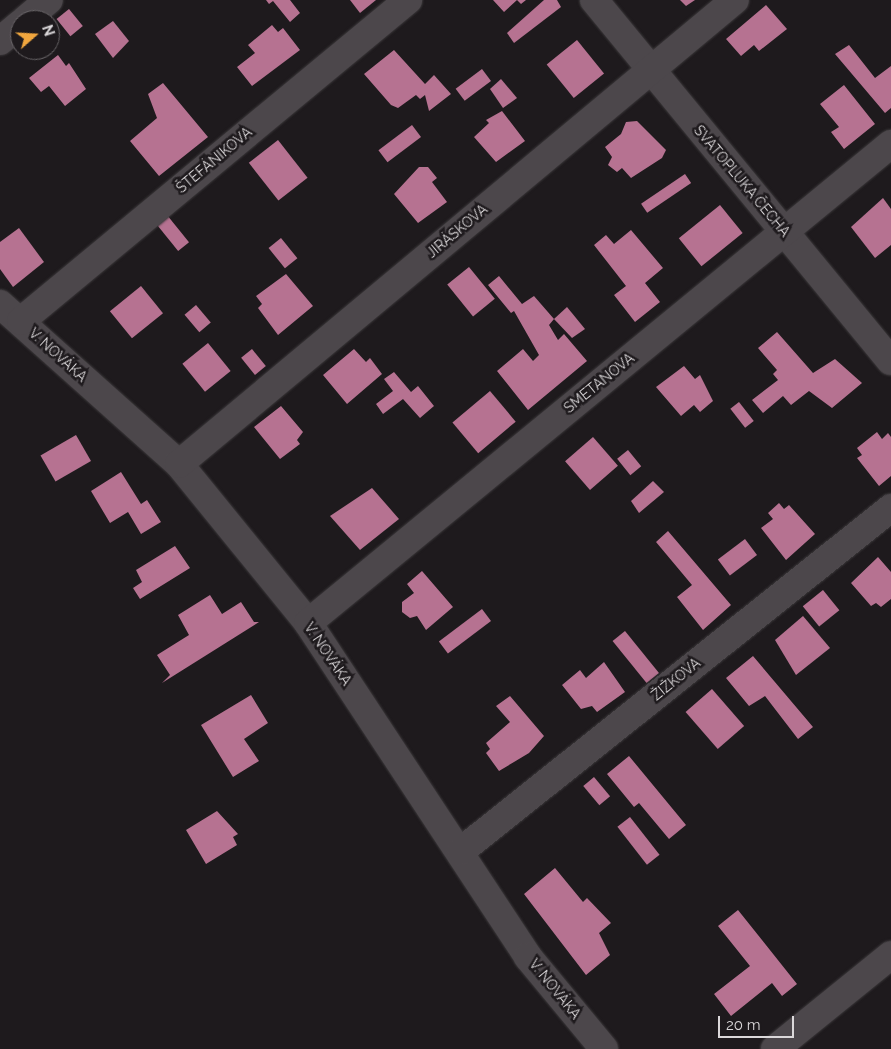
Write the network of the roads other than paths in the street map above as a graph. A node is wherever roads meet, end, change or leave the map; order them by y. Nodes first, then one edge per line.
1 (49, 0) edge
2 (408, 0) edge
3 (594, 0) edge
4 (735, 0) edge
5 (37, 10) edge
6 (10, 32) edge
7 (0, 41) edge
8 (649, 70) junction
9 (891, 144) edge
10 (784, 231) junction
11 (10, 312) edge
12 (891, 361) edge
13 (179, 464) junction
14 (891, 508) edge
15 (308, 623) junction
16 (461, 851) junction
17 (891, 955) edge
18 (604, 1049) edge
19 (775, 1049) edge

1 - 5 street
2 - 11 street, ŠTEFÁNIKOVA
3 - 8 street, SVATOPLUKA ČECHA
4 - 8 street, JIRÁSKOVA
6 - 7 street
8 - 10 street, SVATOPLUKA ČECHA
8 - 13 street, JIRÁSKOVA
9 - 10 street, SMETANOVA
10 - 12 street, SVATOPLUKA ČECHA
10 - 15 street, SMETANOVA
11 - 13 street, V. NOVÁKA
13 - 15 street, V. NOVÁKA
14 - 16 street, ŽIŽKOVA
15 - 16 street, V. NOVÁKA
16 - 18 street, V. NOVÁKA
17 - 19 street

